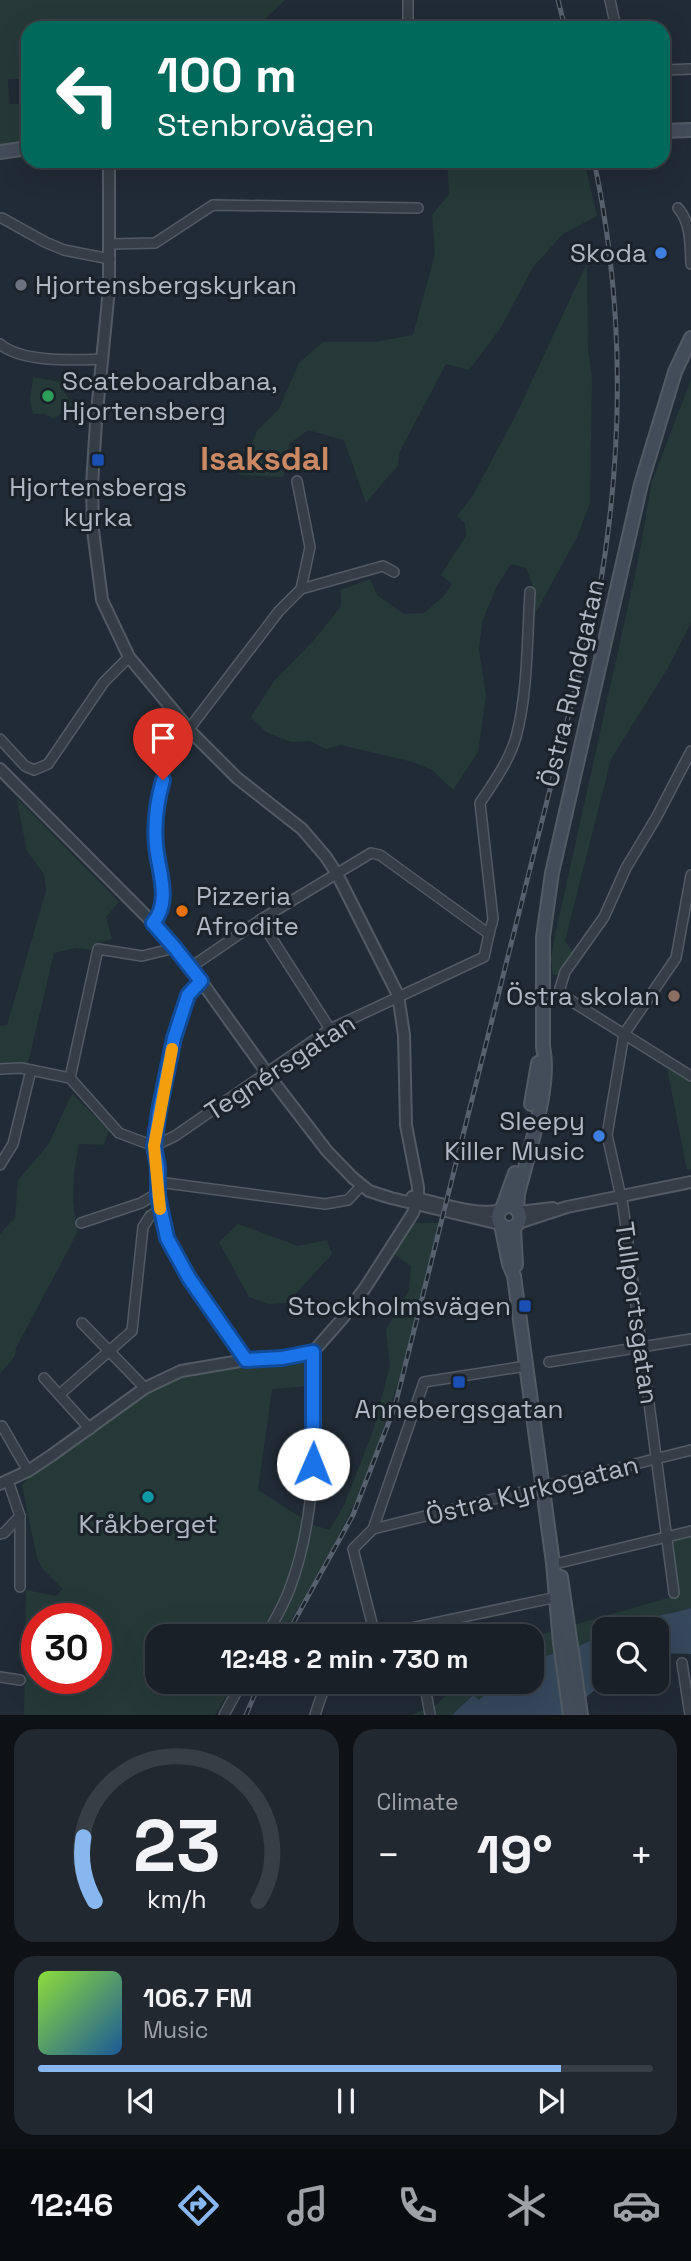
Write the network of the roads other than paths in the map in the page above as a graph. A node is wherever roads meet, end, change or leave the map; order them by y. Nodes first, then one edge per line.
1 (408, 0) edge
2 (610, 0) edge
3 (408, 21) edge
4 (614, 21) edge
5 (691, 69) edge
6 (670, 70) edge
7 (691, 129) edge
8 (670, 131) edge
9 (21, 149) edge
10 (0, 152) edge
11 (109, 168) edge
12 (418, 208) dead end
13 (678, 208) dead end
14 (2, 218) dead end
15 (110, 244) junction
16 (110, 259) junction
17 (691, 264) edge
18 (691, 338) edge
19 (0, 344) edge
20 (103, 359) junction
21 (297, 481) dead end
22 (394, 572) dead end
23 (301, 589) junction
24 (530, 592) dead end
25 (128, 657) junction
26 (191, 732) junction
27 (0, 740) edge
28 (691, 751) edge
29 (0, 769) edge
30 (337, 874) junction
31 (691, 875) edge
32 (260, 920) junction
33 (153, 923) junction
34 (489, 934) junction
35 (175, 948) junction
36 (191, 967) junction
37 (201, 981) junction
38 (398, 995) junction
39 (330, 1029) junction
40 (624, 1034) junction
41 (543, 1046) junction
42 (0, 1069) edge
43 (31, 1070) junction
44 (267, 1073) junction
45 (691, 1076) edge
46 (69, 1078) junction
47 (154, 1146) junction
48 (0, 1165) edge
49 (158, 1182) junction
50 (691, 1182) edge
51 (362, 1185) junction
52 (158, 1193) junction
53 (621, 1197) junction
54 (417, 1202) junction
55 (502, 1209) junction
56 (160, 1210) junction
57 (512, 1220) junction
58 (80, 1223) dead end
59 (82, 1323) dead end
60 (691, 1339) edge
61 (642, 1347) junction
62 (109, 1350) junction
63 (313, 1352) junction
64 (246, 1360) junction
65 (549, 1362) dead end
66 (526, 1366) junction
67 (44, 1378) dead end
68 (145, 1388) junction
69 (60, 1394) junction
70 (2, 1426) dead end
71 (90, 1429) junction
72 (691, 1451) edge
73 (657, 1459) junction
74 (28, 1471) junction
75 (4, 1483) edge
76 (543, 1488) junction
77 (20, 1516) junction
78 (373, 1529) junction
79 (691, 1531) edge
80 (0, 1534) edge
81 (667, 1536) junction
82 (559, 1563) junction
83 (20, 1587) dead end
84 (674, 1593) dead end
85 (559, 1596) junction
86 (272, 1624) edge
87 (371, 1624) edge
88 (450, 1624) edge
89 (565, 1642) junction
90 (682, 1664) dead end
91 (0, 1677) edge
92 (20, 1680) dead end
93 (235, 1694) edge
94 (322, 1694) edge
95 (426, 1694) edge
96 (429, 1714) edge
97 (224, 1715) edge
98 (314, 1715) edge
99 (570, 1715) edge
100 (581, 1715) edge
101 (690, 1715) edge

1 - 3 street
2 - 4 street
5 - 6 street
7 - 8 main road
9 - 10 main road
11 - 15 street
12 - 15 street
13 - 17 street
14 - 16 street
15 - 16 street
16 - 20 street
18 - 41 main road, Östra Rundgatan
19 - 20 street
20 - 25 street
21 - 23 street
22 - 23 street
23 - 26 street
24 - 34 street
25 - 26 street
25 - 27 street
26 - 30 street
26 - 33 street
28 - 40 street
29 - 33 street
30 - 32 street
30 - 34 street
30 - 38 street
31 - 40 street
32 - 36 street
32 - 39 street
33 - 35 street
34 - 38 street, Tegnérsgatan
35 - 36 street
35 - 46 street
36 - 37 street
37 - 44 street
37 - 47 street
38 - 39 street, Tegnérsgatan
38 - 54 street
39 - 44 street, Tegnérsgatan
40 - 45 street
40 - 53 street, Tullportsgatan
41 - 55 main road, Östra Rundgatan
41 - 57 main road, Östra Rundgatan
42 - 43 street
43 - 46 street
43 - 48 street
44 - 47 street, Tegnérsgatan
44 - 51 street
46 - 47 street
47 - 49 street
49 - 51 street
49 - 52 street
50 - 53 street
51 - 54 street
52 - 56 street
52 - 58 street
53 - 57 street
53 - 61 street, Tullportsgatan
54 - 55 street
54 - 57 street
54 - 63 street
55 - 57 main road
56 - 62 street
56 - 64 street
57 - 66 main road
59 - 62 street
60 - 61 street
61 - 65 street
61 - 73 street, Tullportsgatan
62 - 68 street
62 - 69 street
63 - 64 street
63 - 86 street
64 - 68 street
66 - 76 main road
66 - 78 street
67 - 69 street
68 - 71 street
69 - 71 street
70 - 74 street
71 - 74 street
72 - 73 street, Östra Kyrkogatan
73 - 76 street, Östra Kyrkogatan
73 - 81 street, Tullportsgatan
74 - 75 street
75 - 77 street
76 - 78 street, Östra Kyrkogatan
76 - 82 main road
76 - 85 main road
77 - 80 street
77 - 83 street
78 - 87 street
79 - 81 street
81 - 82 street
81 - 84 street, Tullportsgatan
82 - 85 main road
85 - 88 street
85 - 89 main road
89 - 99 main road
89 - 100 main road
90 - 101 street
91 - 92 street
93 - 97 street
94 - 98 street
95 - 96 street

